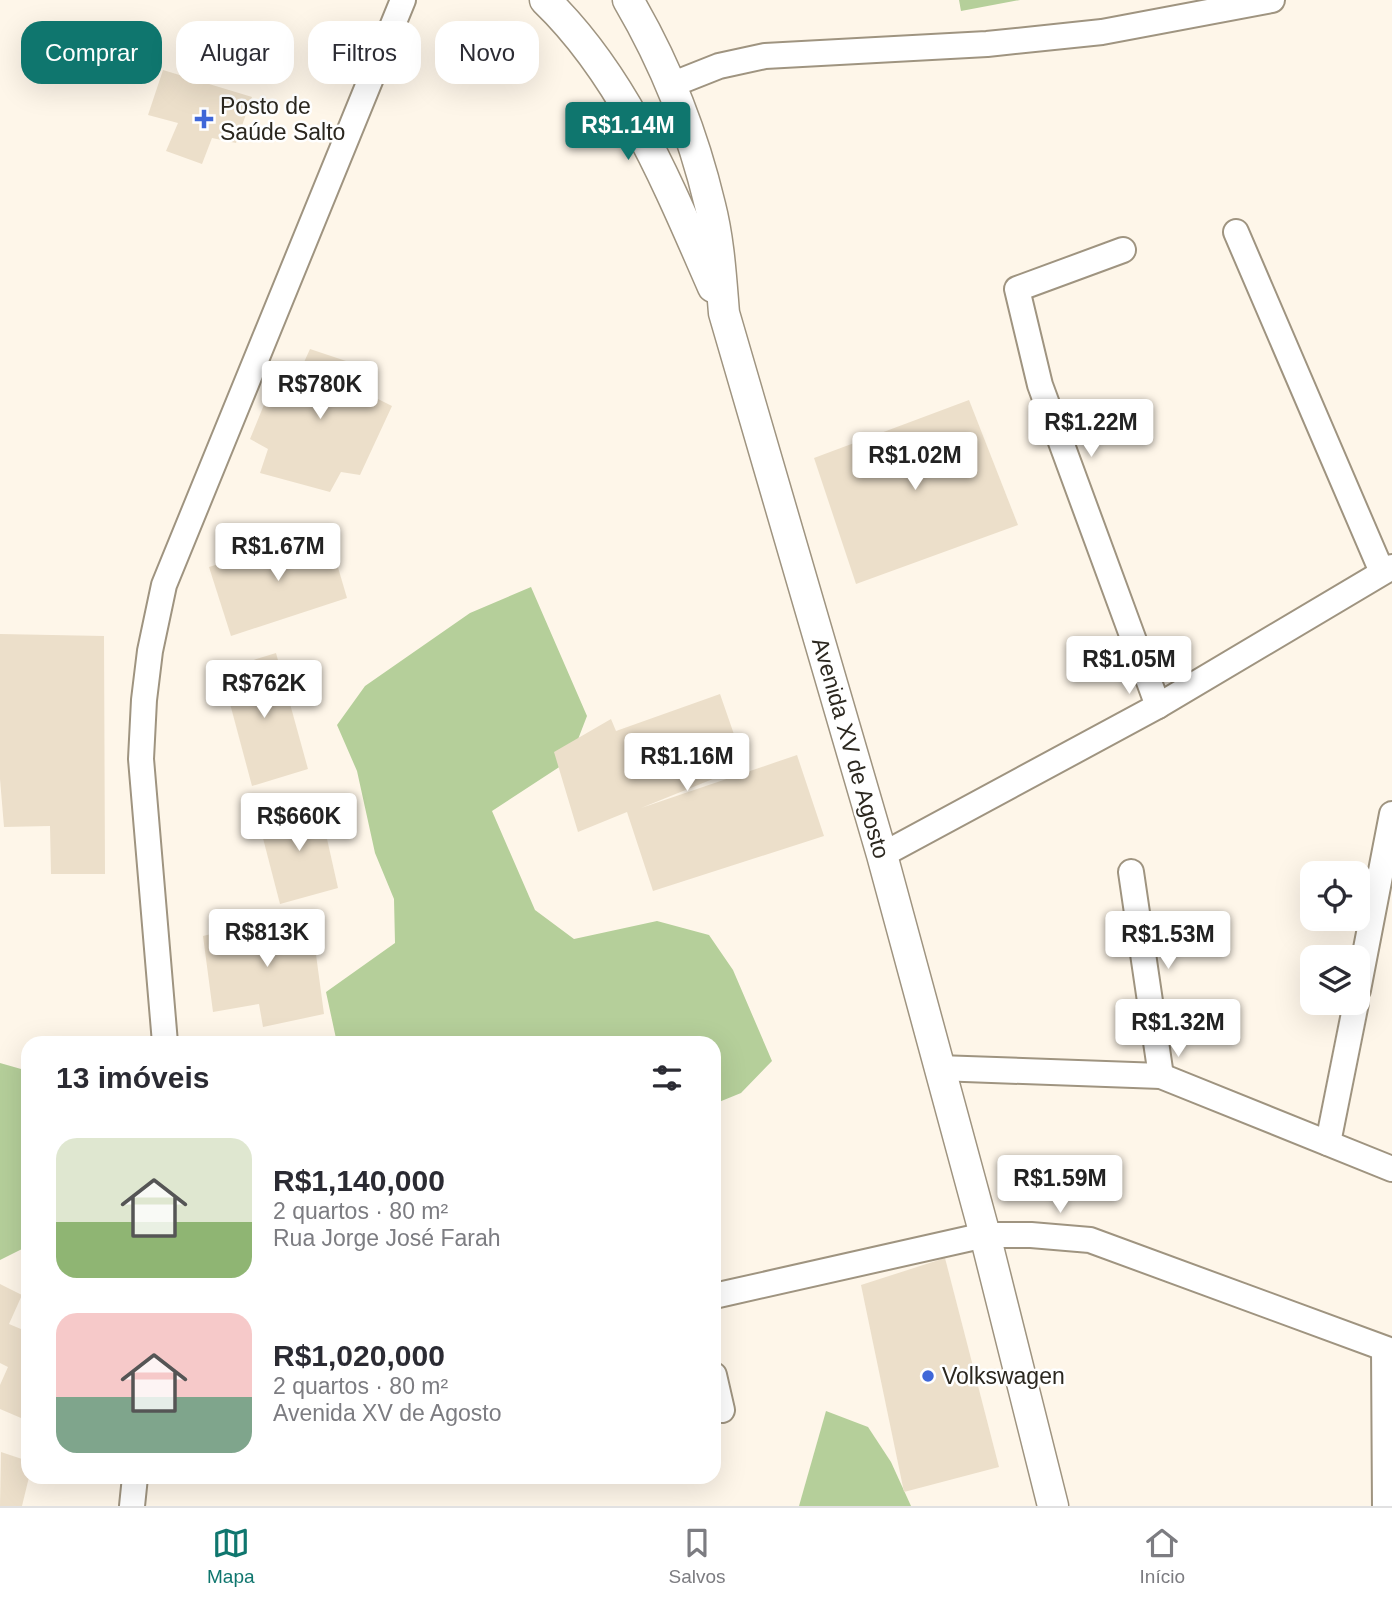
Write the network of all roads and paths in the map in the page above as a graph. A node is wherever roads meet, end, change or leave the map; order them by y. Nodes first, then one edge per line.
1 (403, 0) edge
2 (545, 0) edge
3 (628, 0) edge
4 (1272, 0) edge
5 (671, 85) junction
6 (624, 103) junction
7 (1236, 232) dead end
8 (1123, 250) dead end
9 (724, 313) junction
10 (1387, 569) edge
11 (1158, 706) junction
12 (1392, 814) edge
13 (882, 855) junction
14 (1131, 872) dead end
15 (1367, 945) edge
16 (1354, 1015) edge
17 (164, 1036) edge
18 (938, 1068) junction
19 (1161, 1076) junction
20 (1328, 1143) junction
21 (1392, 1170) edge
22 (985, 1235) junction
23 (721, 1294) edge
24 (1388, 1350) edge
25 (721, 1406) edge
26 (722, 1410) dead end
27 (134, 1484) edge
28 (131, 1506) edge
29 (1053, 1506) edge
30 (1385, 1506) edge

1 - 17 street
2 - 6 street
3 - 5 street, Avenida XV de Agosto
4 - 5 street
5 - 6 street
5 - 9 street, Avenida XV de Agosto
6 - 9 street
7 - 10 street
8 - 11 street
9 - 13 street, Avenida XV de Agosto
10 - 11 street
11 - 13 street
12 - 15 street
13 - 18 street, Avenida XV de Agosto
14 - 19 street
16 - 20 street
18 - 19 street
18 - 22 street, Avenida XV de Agosto
19 - 20 street
20 - 21 street
22 - 23 street
22 - 24 street
22 - 29 street, Avenida XV de Agosto
24 - 30 street
25 - 26 street
27 - 28 street

